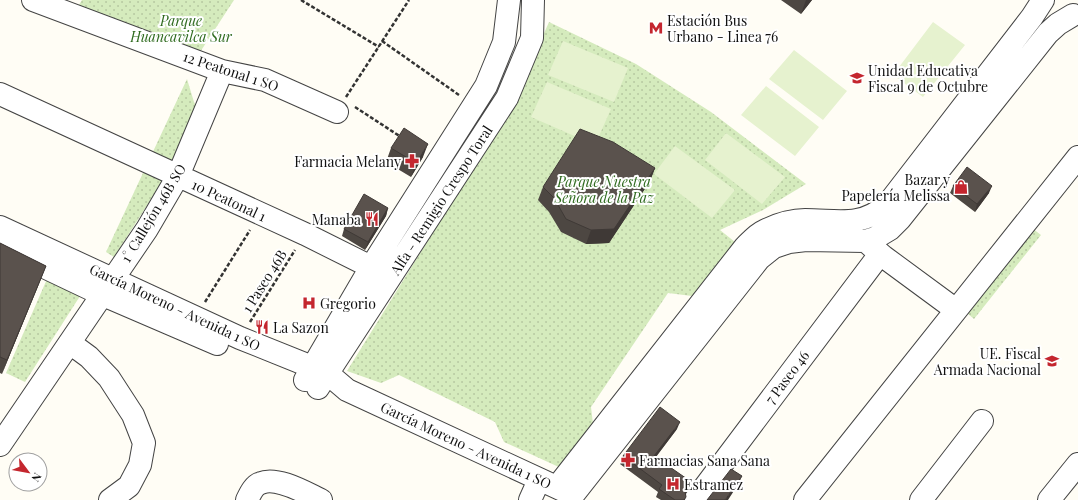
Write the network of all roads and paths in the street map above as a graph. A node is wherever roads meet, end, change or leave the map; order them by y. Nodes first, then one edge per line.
1 (33, 0) edge
2 (301, 0) edge
3 (409, 0) edge
4 (509, 0) edge
5 (533, 0) edge
6 (1043, 0) edge
7 (1055, 0) edge
8 (1075, 16) edge
9 (382, 41) junction
10 (379, 47) junction
11 (222, 71) junction
12 (0, 94) edge
13 (473, 105) junction
14 (341, 106) junction
15 (405, 139) edge
16 (1078, 157) edge
17 (178, 176) junction
18 (260, 214) junction
19 (0, 227) edge
20 (305, 234) junction
21 (0, 246) edge
22 (873, 247) junction
23 (371, 267) junction
24 (108, 287) junction
25 (956, 310) junction
26 (195, 317) junction
27 (240, 338) junction
28 (70, 343) junction
29 (315, 378) junction
30 (982, 421) dead end
31 (0, 445) edge
32 (1078, 464) edge
33 (564, 490) edge
34 (110, 500) edge
35 (247, 500) edge
36 (321, 500) edge
37 (530, 500) edge
38 (695, 500) edge
39 (805, 500) edge
40 (921, 500) edge
41 (1049, 500) edge

1 - 11 street, 12 Peatonal 1 SO
2 - 10 path
3 - 9 path
4 - 13 street, Alfa - Remigio Crespo Toral
5 - 29 street, Alfa - Remigio Crespo Toral
6 - 33 street
7 - 8 street
8 - 22 street
9 - 10 path
9 - 13 path
10 - 14 path
11 - 14 street, 12 Peatonal 1 SO
11 - 17 street, 1° Callejón 46B SO
12 - 17 street, 10 Peatonal 1
13 - 23 street, Alfa - Remigio Crespo Toral
14 - 15 path
16 - 25 street
17 - 18 street, 10 Peatonal 1
17 - 24 street, 1° Callejón 46B SO
18 - 20 street, 10 Peatonal 1
18 - 26 path
19 - 24 street, García Moreno - Avenida 1 SO
20 - 23 street, 10 Peatonal 1
20 - 27 path, 1 Paseo 46B
21 - 24 street, García Moreno - Avenida 1 SO
22 - 25 street
22 - 33 street
22 - 38 street, 7 Paseo 46
23 - 29 street, Alfa - Remigio Crespo Toral
24 - 26 street, García Moreno - Avenida 1 SO
24 - 28 street, 1° Callejón 46B SO
24 - 29 street, García Moreno - Avenida 1 SO
25 - 39 street
26 - 27 street, García Moreno - Avenida 1 SO
27 - 29 street, García Moreno - Avenida 1 SO
28 - 31 street, 1° Callejón 46B SO
28 - 34 street
29 - 33 street, García Moreno - Avenida 1 SO
30 - 40 street
32 - 41 street
33 - 37 street
35 - 36 street

